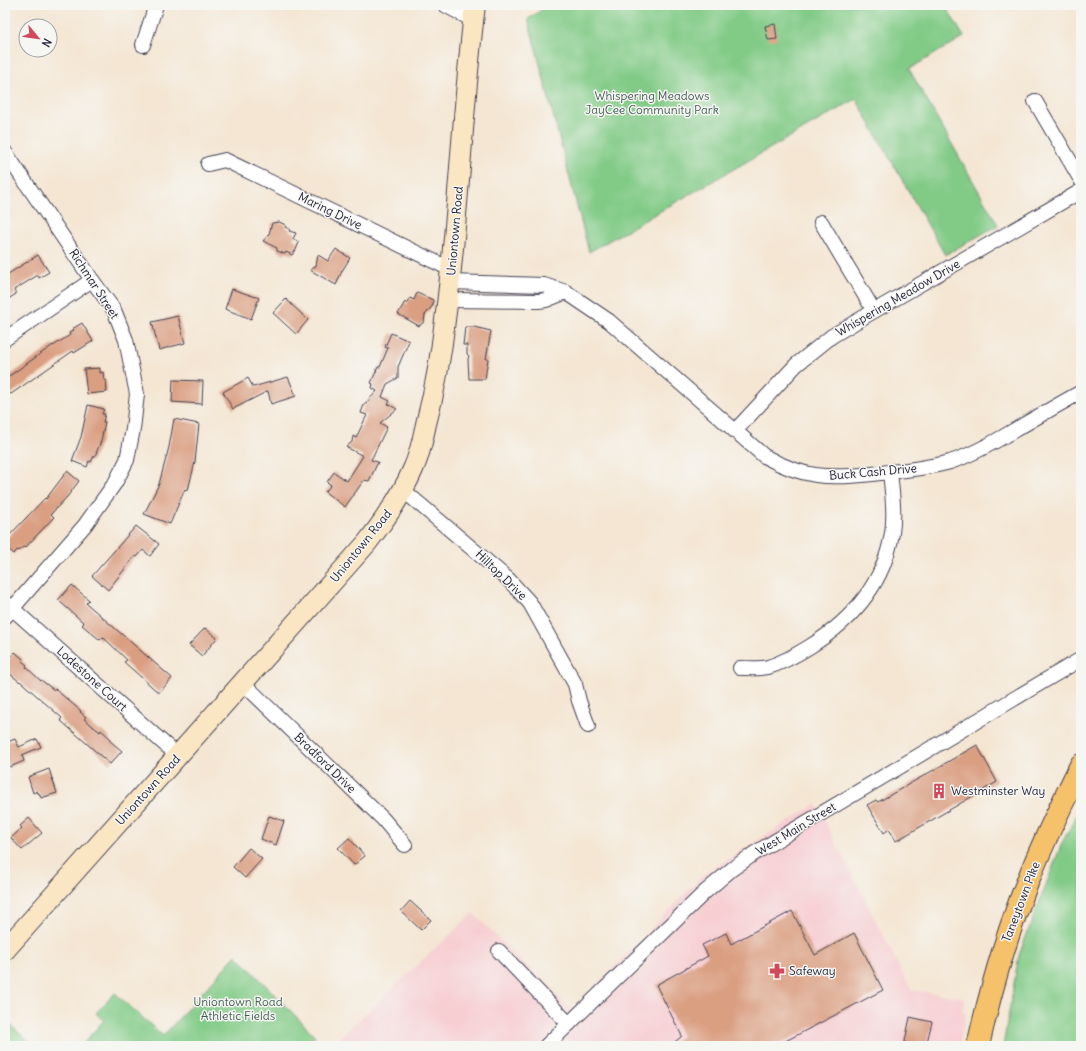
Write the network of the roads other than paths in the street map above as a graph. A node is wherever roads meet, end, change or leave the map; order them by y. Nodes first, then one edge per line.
1 (156, 5) edge
2 (445, 5) edge
3 (474, 13) edge
4 (144, 45) dead end
5 (1035, 101) dead end
6 (7, 159) edge
7 (208, 164) dead end
8 (1081, 180) edge
9 (1081, 191) edge
10 (821, 222) dead end
11 (92, 280) junction
12 (450, 284) junction
13 (874, 311) junction
14 (5, 339) edge
15 (1081, 392) edge
16 (735, 431) junction
17 (890, 472) junction
18 (403, 490) junction
19 (7, 609) edge
20 (1081, 660) edge
21 (740, 668) dead end
22 (243, 683) junction
23 (588, 726) dead end
24 (178, 756) junction
25 (1081, 765) edge
26 (405, 845) dead end
27 (5, 950) edge
28 (499, 951) dead end
29 (569, 1024) junction
30 (546, 1046) edge
31 (978, 1046) edge

1 - 4 street
2 - 3 street
3 - 12 main road, Uniontown Road
5 - 8 street
6 - 11 street, Richmar Street
7 - 12 street, Maring Drive
9 - 13 street, Whispering Meadow Drive
10 - 13 street
11 - 14 street
11 - 19 street, Richmar Street
12 - 16 street, Buck Cash Drive
12 - 18 main road, Uniontown Road
13 - 16 street, Whispering Meadow Drive
15 - 17 street, Buck Cash Drive
16 - 17 street, Buck Cash Drive
17 - 21 street
18 - 22 main road, Uniontown Road
18 - 23 street, Hilltop Drive
19 - 24 street, Lodestone Court
20 - 29 street, West Main Street
22 - 24 main road, Uniontown Road
22 - 26 street, Bradford Drive
24 - 27 main road, Uniontown Road
25 - 31 highway, Taneytown Pike
28 - 29 street
29 - 30 street, West Main Street

